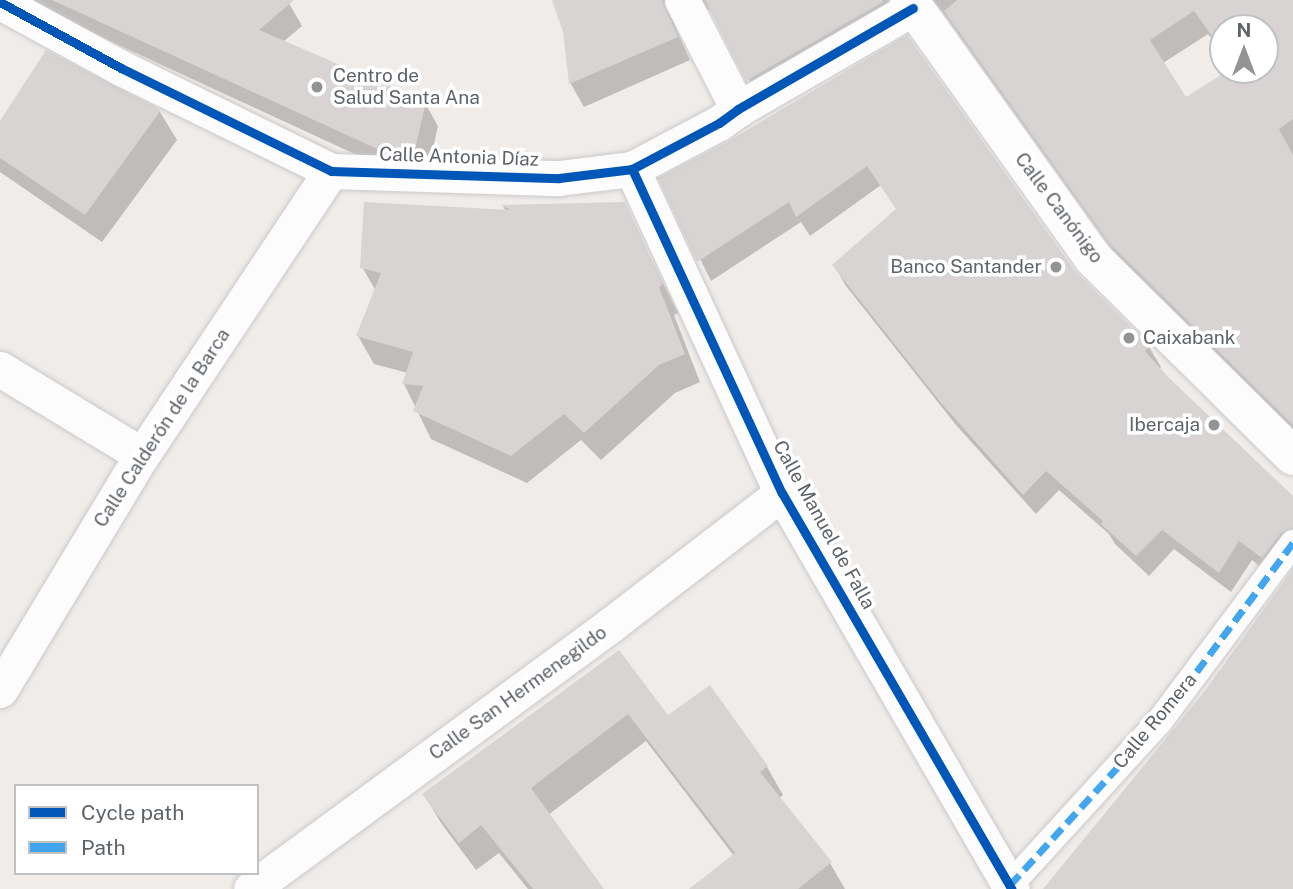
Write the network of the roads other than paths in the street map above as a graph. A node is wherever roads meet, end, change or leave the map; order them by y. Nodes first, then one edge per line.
1 (682, 0) edge
2 (0, 2) edge
3 (915, 3) edge
4 (738, 108) junction
5 (632, 169) junction
6 (331, 171) junction
7 (0, 369) edge
8 (142, 455) junction
9 (1293, 456) edge
10 (782, 493) junction
11 (1293, 543) edge
12 (0, 690) edge
13 (1009, 888) edge
14 (251, 889) edge

1 - 4 street
2 - 6 street, Calle Antonia Díaz
3 - 4 street, Calle Antonia Díaz
3 - 9 street, Calle Canónigo
4 - 5 street, Calle Antonia Díaz
5 - 6 street, Calle Antonia Díaz
5 - 10 street, Calle Manuel de Falla
6 - 8 street, Calle Calderón de la Barca
7 - 8 street
8 - 12 street, Calle Calderón de la Barca
10 - 13 street, Calle Manuel de Falla
10 - 14 street, Calle San Hermenegildo
11 - 13 street, Calle Romera

